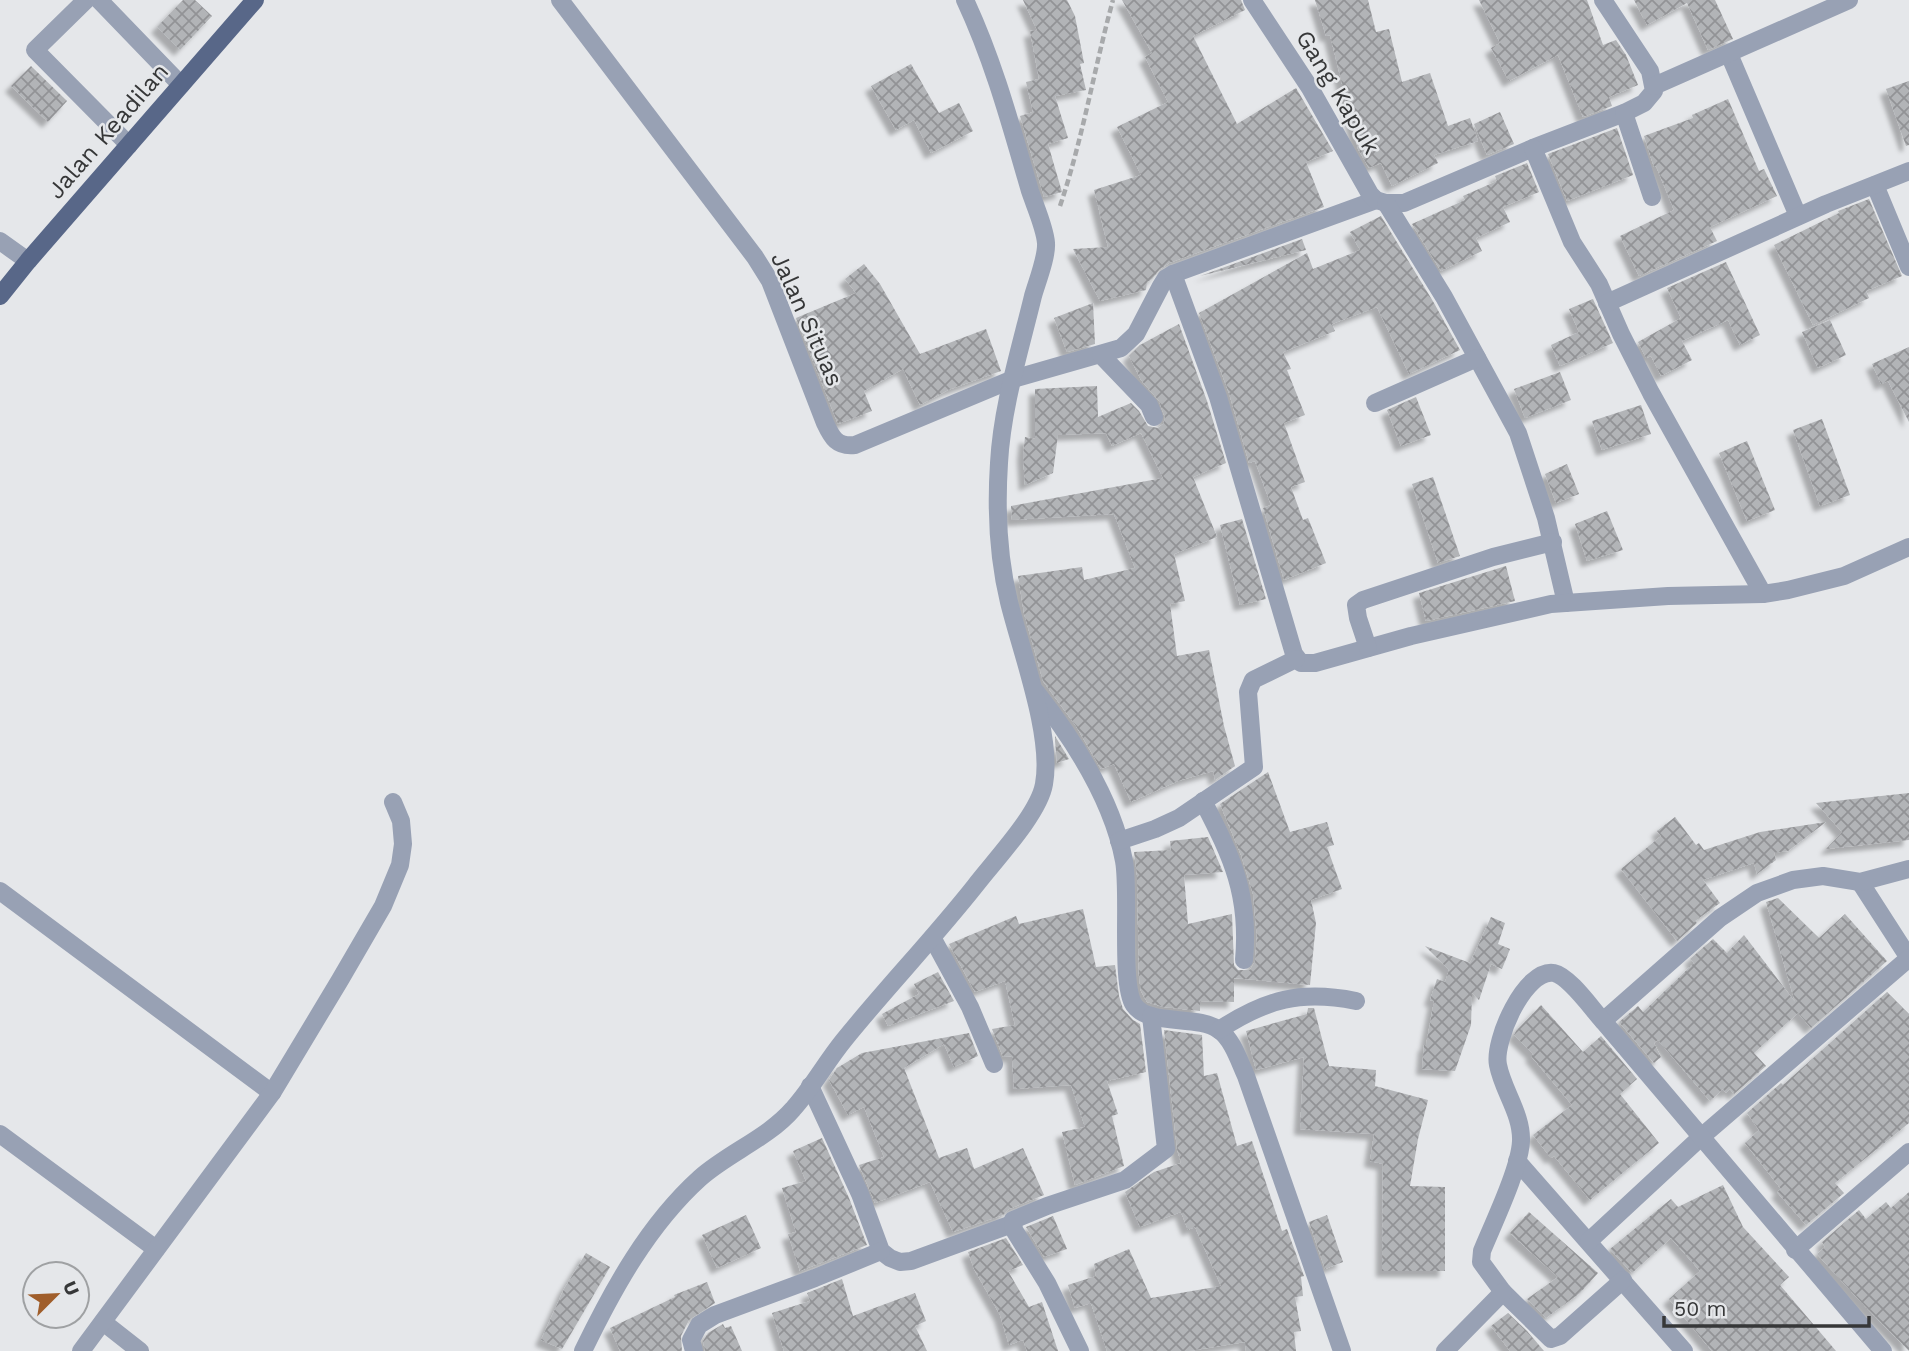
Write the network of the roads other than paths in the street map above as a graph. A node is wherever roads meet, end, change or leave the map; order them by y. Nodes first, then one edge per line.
1 (86, 0) edge
2 (99, 0) edge
3 (255, 0) edge
4 (560, 0) edge
5 (965, 0) edge
6 (1252, 0) edge
7 (1603, 0) edge
8 (1849, 0) edge
9 (1729, 54) junction
10 (181, 85) junction
11 (1654, 86) junction
12 (1624, 113) junction
13 (129, 145) junction
14 (1533, 148) junction
15 (1909, 171) edge
16 (1875, 184) junction
17 (1652, 197) dead end
18 (1381, 202) junction
19 (1798, 216) junction
20 (0, 241) edge
21 (28, 261) junction
22 (1909, 268) edge
23 (1173, 274) junction
24 (0, 296) edge
25 (1607, 303) junction
26 (1101, 355) junction
27 (1477, 358) junction
28 (1013, 379) junction
29 (1375, 403) dead end
30 (1154, 417) dead end
31 (1553, 542) junction
32 (1909, 547) edge
33 (1763, 594) junction
34 (1566, 603) junction
35 (1368, 648) junction
36 (1296, 659) junction
37 (1031, 685) junction
38 (1203, 801) junction
39 (394, 803) dead end
40 (1119, 841) junction
41 (1909, 869) edge
42 (1860, 881) junction
43 (0, 891) edge
44 (933, 939) junction
45 (1909, 958) edge
46 (1244, 960) dead end
47 (1356, 1001) dead end
48 (1151, 1016) junction
49 (1603, 1021) junction
50 (1219, 1030) junction
51 (994, 1064) dead end
52 (810, 1086) junction
53 (272, 1093) junction
54 (0, 1134) edge
55 (1700, 1138) junction
56 (1909, 1152) edge
57 (1517, 1161) junction
58 (1013, 1224) junction
59 (1589, 1241) junction
60 (156, 1249) junction
61 (1795, 1250) junction
62 (881, 1251) junction
63 (1623, 1280) junction
64 (1503, 1292) junction
65 (103, 1322) junction
66 (81, 1351) edge
67 (140, 1351) edge
68 (583, 1351) edge
69 (694, 1351) edge
70 (1080, 1351) edge
71 (1342, 1351) edge
72 (1446, 1351) edge
73 (1684, 1351) edge
74 (1883, 1351) edge

1 - 13 street
2 - 10 street
3 - 10 main road, Jalan Keadilan
4 - 28 street, Jalan Situas
5 - 28 street
6 - 18 street, Gang Kapuk
7 - 11 street
8 - 9 street
9 - 11 street
9 - 19 street
10 - 13 main road, Jalan Keadilan
11 - 12 street
12 - 14 street
12 - 17 street
13 - 21 main road, Jalan Keadilan
14 - 18 street
14 - 25 street
15 - 16 street
16 - 19 street
16 - 22 street
18 - 23 street
18 - 27 street, Gang Kapuk
19 - 25 street
20 - 21 street
21 - 24 main road, Jalan Keadilan
23 - 26 street
23 - 36 street
25 - 33 street
26 - 28 street
26 - 30 street
27 - 29 street
27 - 31 street, Gang Kapuk
28 - 37 street
31 - 34 street, Gang Kapuk
31 - 35 street
32 - 33 street
33 - 34 street
34 - 35 street
35 - 36 street
36 - 38 street
37 - 40 street
37 - 44 street
38 - 40 street
38 - 46 street
39 - 53 street
40 - 48 street
41 - 42 street
42 - 45 street
42 - 49 street
43 - 53 street
44 - 51 street
44 - 52 street
45 - 55 street
47 - 50 street
48 - 50 street
48 - 58 street
49 - 55 street
49 - 57 street
50 - 71 street
52 - 62 street
52 - 68 street
53 - 60 street
54 - 60 street
55 - 59 street
55 - 61 street
56 - 61 street
57 - 59 street
57 - 64 street
58 - 62 street
58 - 70 street
59 - 63 street
60 - 65 street
61 - 74 street
62 - 69 street
63 - 64 street
63 - 73 street
64 - 72 street
65 - 66 street
65 - 67 street

